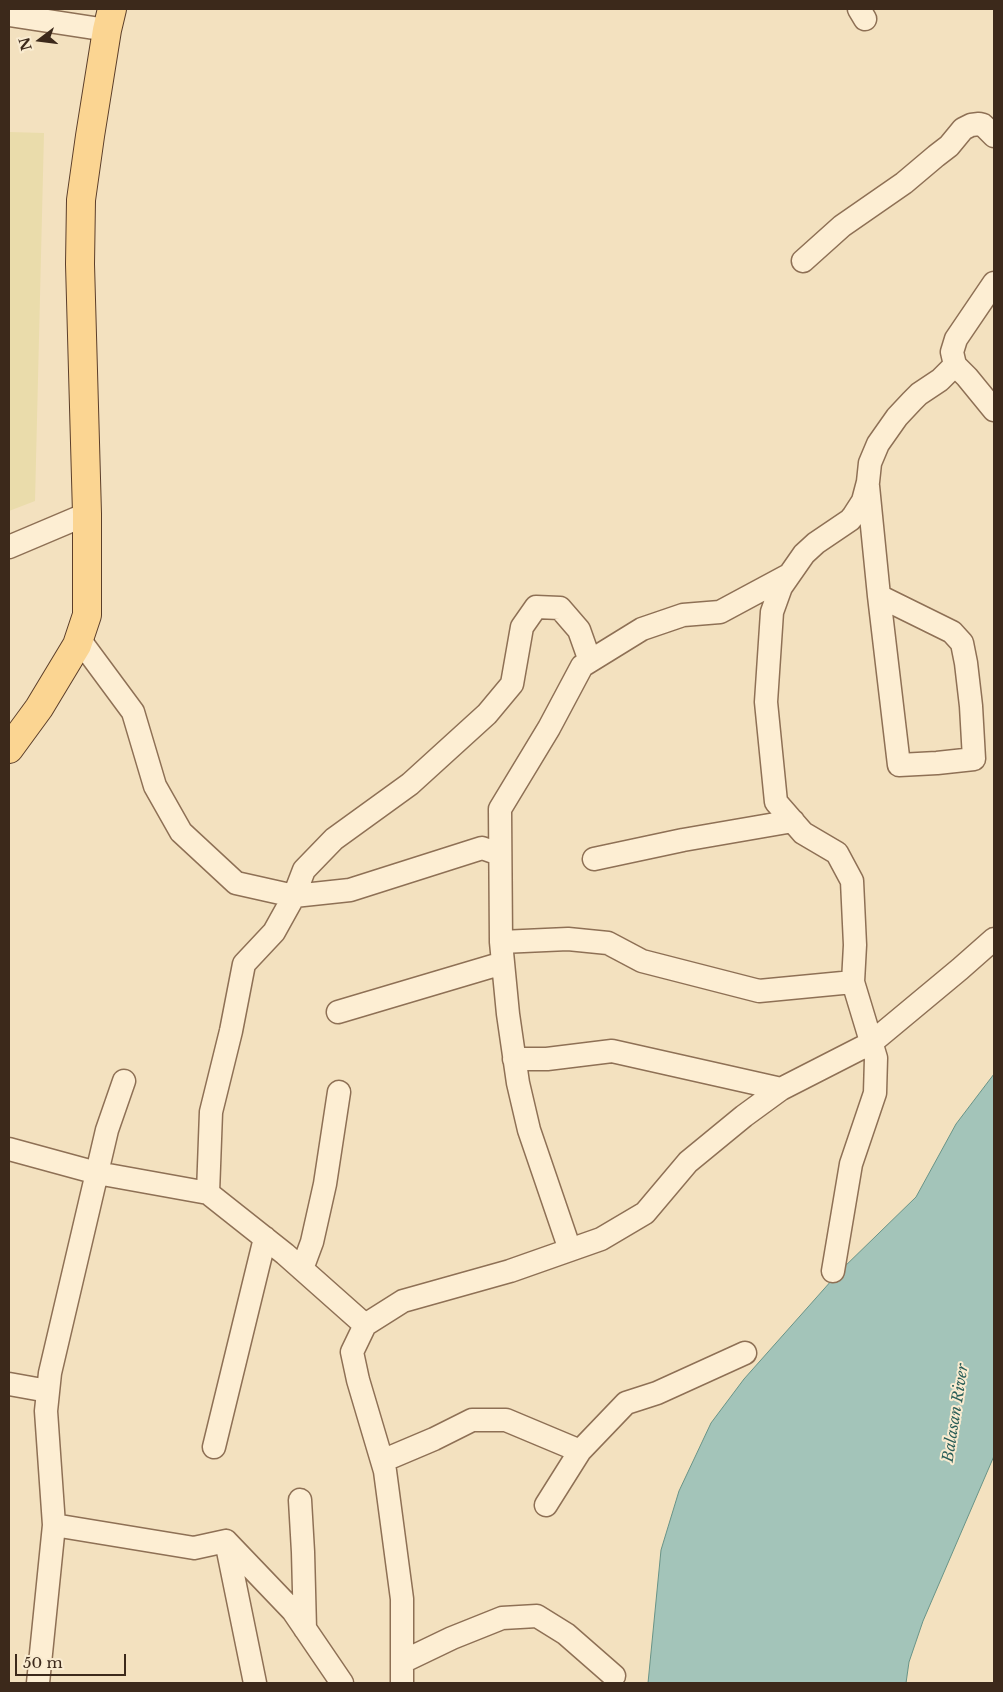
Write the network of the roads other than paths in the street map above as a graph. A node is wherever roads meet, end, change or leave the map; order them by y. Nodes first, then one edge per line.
1 (9, 15) edge
2 (110, 19) edge
3 (994, 136) edge
4 (803, 261) dead end
5 (994, 283) edge
6 (955, 366) junction
7 (994, 410) edge
8 (868, 482) junction
9 (87, 514) junction
10 (9, 547) edge
11 (787, 576) junction
12 (879, 596) junction
13 (79, 639) junction
14 (590, 661) junction
15 (9, 749) edge
16 (793, 821) junction
17 (499, 854) junction
18 (594, 859) dead end
19 (294, 896) junction
20 (994, 938) edge
21 (502, 952) junction
22 (853, 982) junction
23 (338, 1012) dead end
24 (871, 1042) junction
25 (514, 1059) junction
26 (124, 1081) dead end
27 (781, 1089) junction
28 (339, 1092) dead end
29 (9, 1149) edge
30 (97, 1173) junction
31 (208, 1193) junction
32 (265, 1238) junction
33 (570, 1250) junction
34 (302, 1269) junction
35 (833, 1271) dead end
36 (365, 1325) junction
37 (744, 1353) dead end
38 (9, 1384) edge
39 (48, 1391) junction
40 (214, 1447) dead end
41 (580, 1451) junction
42 (382, 1461) junction
43 (300, 1500) dead end
44 (546, 1505) dead end
45 (54, 1525) junction
46 (226, 1541) junction
47 (305, 1630) junction
48 (402, 1673) edge
49 (614, 1676) dead end
50 (38, 1683) edge
51 (255, 1683) edge
52 (342, 1683) edge

1 - 2 street
2 - 9 main road
3 - 4 street
5 - 6 street
6 - 7 street
6 - 8 street
8 - 11 street
8 - 12 street
9 - 10 street
9 - 13 main road
11 - 14 street
11 - 16 street
12 - 12 street
13 - 15 main road
13 - 19 street
14 - 17 street
14 - 19 street
16 - 18 street
16 - 22 street
17 - 19 street
17 - 21 street
19 - 31 street
20 - 24 street
21 - 22 street
21 - 23 street
21 - 25 street
22 - 24 street
24 - 27 street
24 - 35 street
25 - 27 street
25 - 33 street
26 - 30 street
27 - 33 street
28 - 34 street
29 - 30 street
30 - 31 street
30 - 39 street
31 - 32 street
32 - 34 street
32 - 40 street
33 - 36 street
34 - 36 street
36 - 42 street
37 - 41 street
38 - 39 street
39 - 45 street
41 - 42 street
41 - 44 street
42 - 48 street
43 - 47 street
45 - 46 street
45 - 50 street
46 - 47 street
46 - 51 street
47 - 52 street
48 - 49 street

